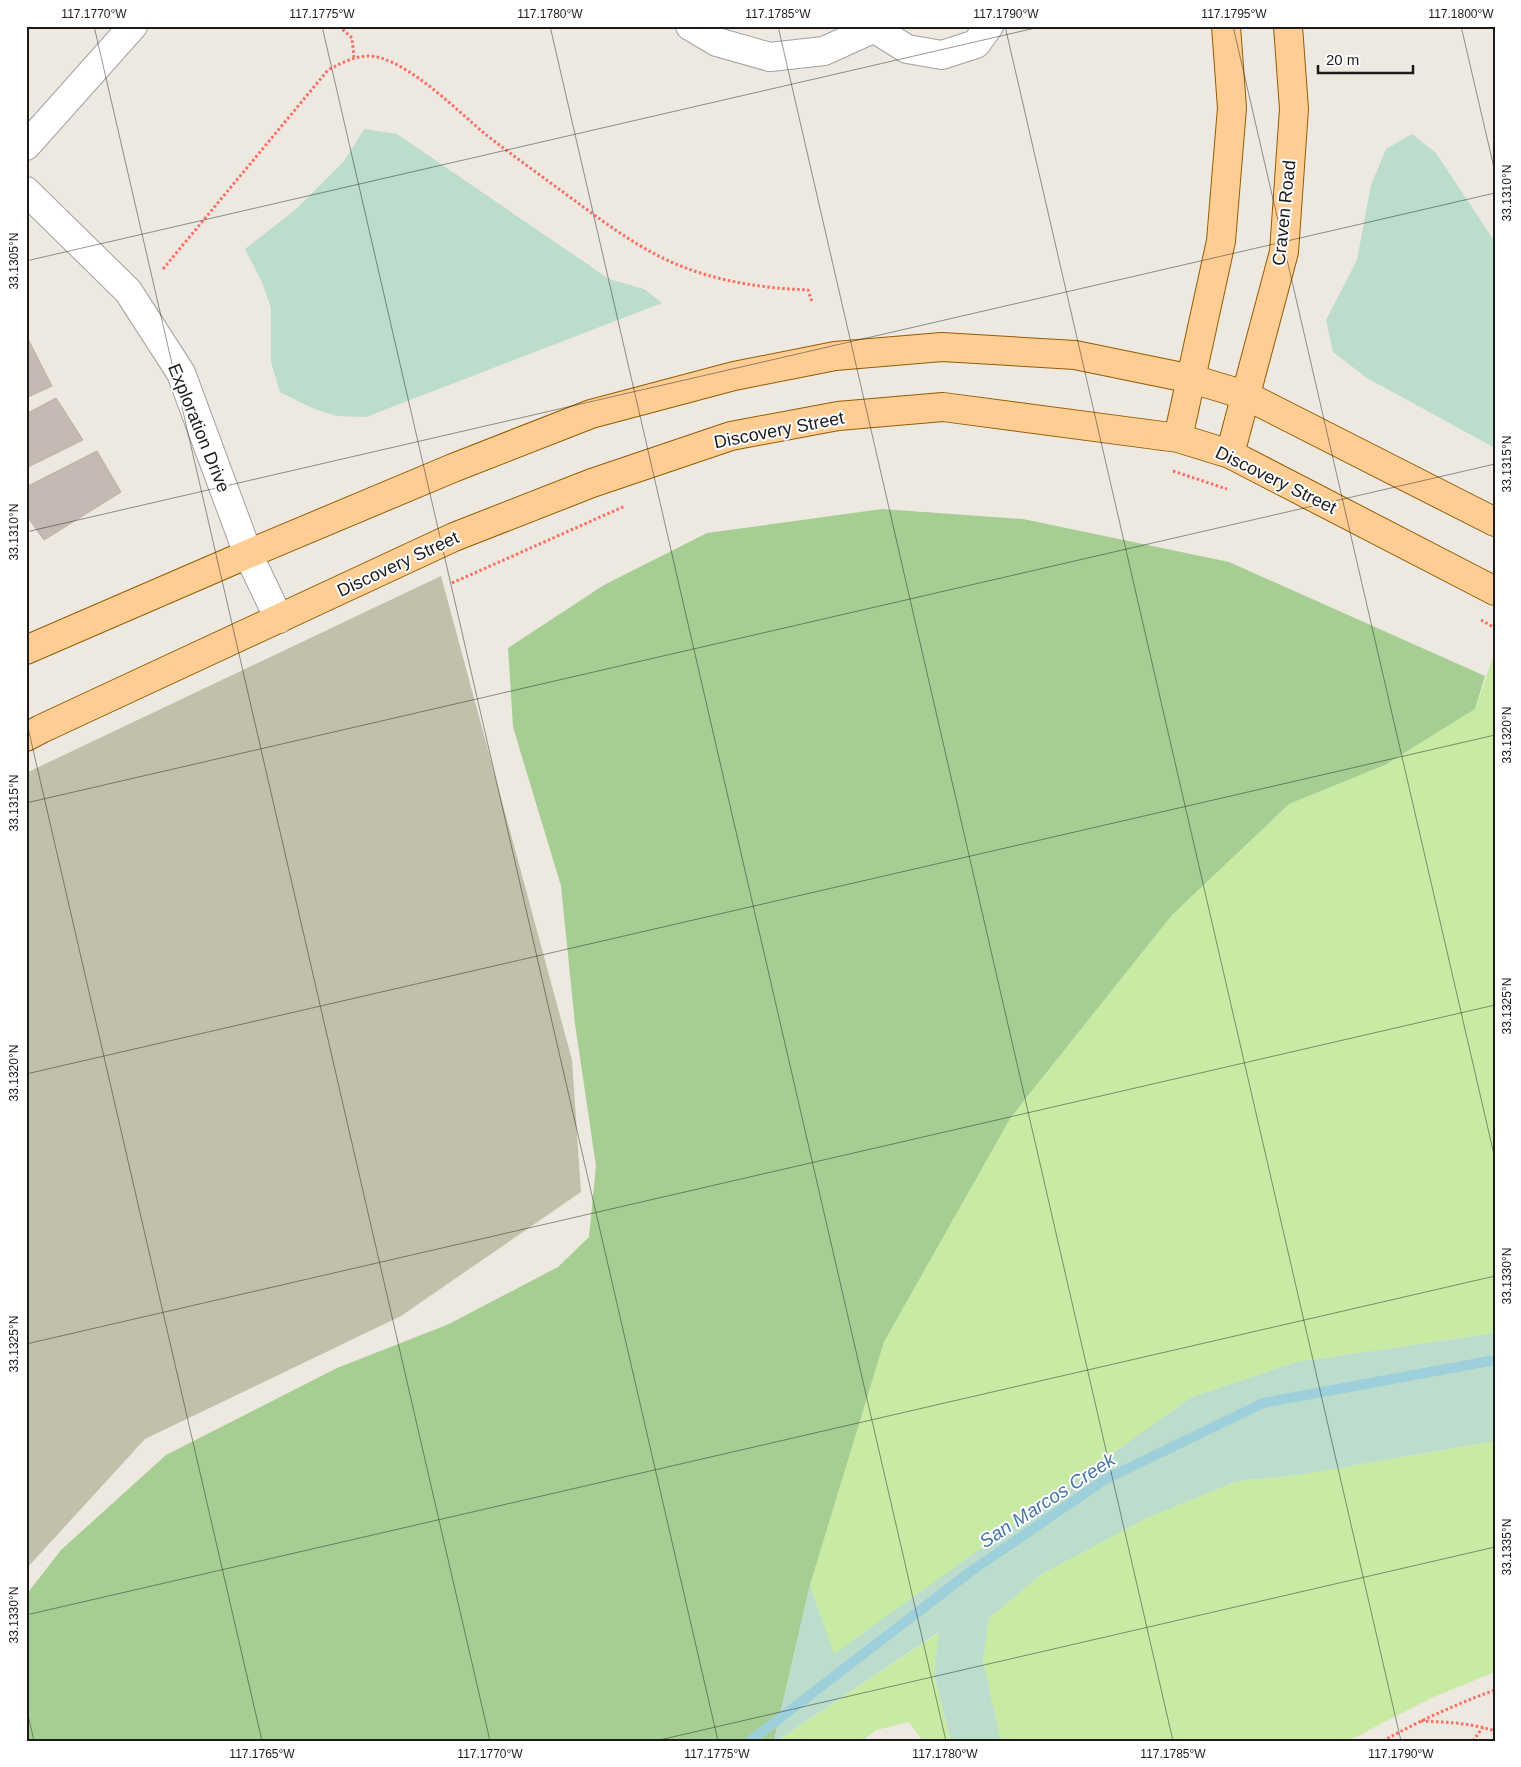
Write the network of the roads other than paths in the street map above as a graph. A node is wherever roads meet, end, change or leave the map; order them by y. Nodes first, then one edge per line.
1 (133, 26) edge
2 (690, 26) edge
3 (989, 26) edge
4 (1226, 26) edge
5 (1288, 26) edge
6 (877, 28) edge
7 (26, 146) edge
8 (26, 191) edge
9 (1192, 379) junction
10 (1244, 395) junction
11 (1178, 438) junction
12 (1230, 454) junction
13 (1495, 522) edge
14 (248, 554) junction
15 (1495, 590) edge
16 (279, 619) junction
17 (26, 650) edge
18 (26, 737) edge

1 - 7 street
2 - 6 street
3 - 6 street
4 - 9 main road
5 - 10 main road, Craven Road
8 - 14 street, Exploration Drive
9 - 10 main road
9 - 11 main road
9 - 14 main road
10 - 12 main road, Craven Road
10 - 13 main road
11 - 12 main road, Discovery Street
11 - 16 main road, Discovery Street
12 - 15 main road, Discovery Street
14 - 16 street, Exploration Drive
14 - 17 main road
16 - 18 main road, Discovery Street

